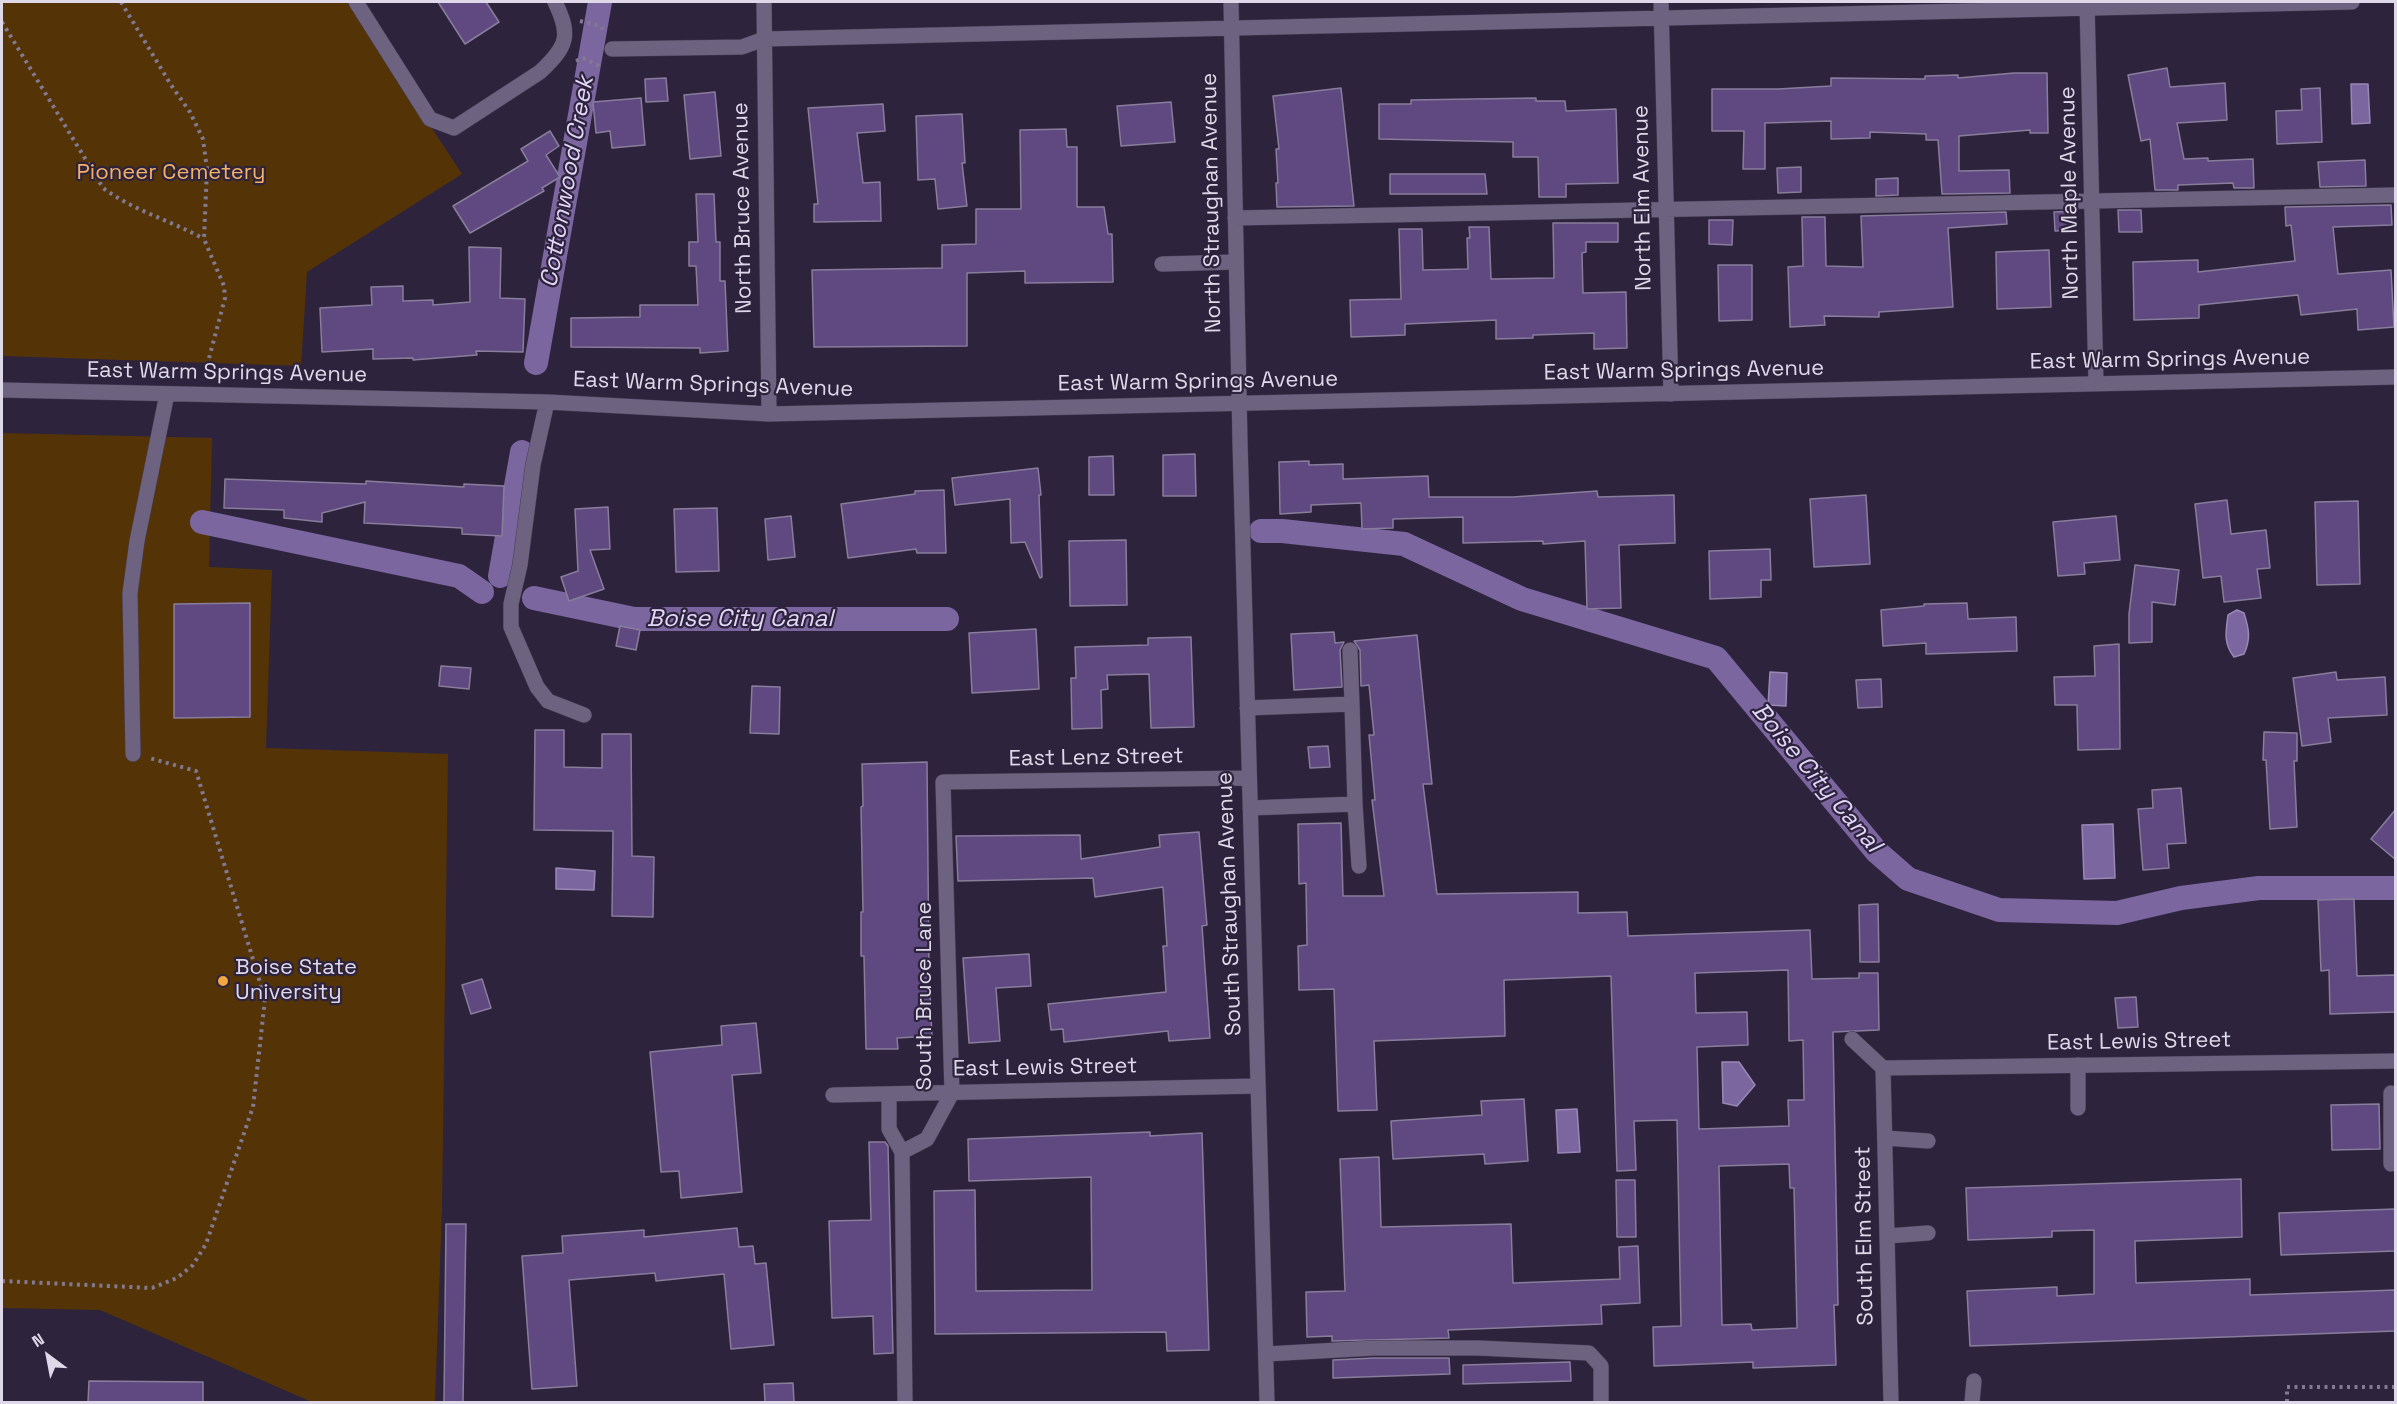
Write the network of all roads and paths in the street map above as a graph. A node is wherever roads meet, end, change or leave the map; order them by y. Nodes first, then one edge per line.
1 (121, 2) edge
2 (356, 2) edge
3 (555, 2) edge
4 (764, 2) edge
5 (1231, 2) edge
6 (1661, 2) edge
7 (2352, 2) edge
8 (2088, 5) edge
9 (1661, 18) junction
10 (584, 21) dead end
11 (2, 22) edge
12 (602, 26) dead end
13 (1232, 28) junction
14 (764, 39) junction
15 (612, 49) dead end
16 (583, 58) dead end
17 (599, 66) dead end
18 (2396, 195) edge
19 (2092, 201) junction
20 (1666, 210) junction
21 (1235, 219) junction
22 (204, 238) junction
23 (1236, 262) junction
24 (1162, 264) dead end
25 (2396, 377) edge
26 (2096, 384) junction
27 (2, 390) edge
28 (167, 394) junction
29 (1671, 394) junction
30 (199, 395) junction
31 (547, 402) junction
32 (1239, 404) junction
33 (769, 414) junction
34 (1350, 650) dead end
35 (1352, 704) junction
36 (1247, 708) junction
37 (584, 715) dead end
38 (133, 754) joint
39 (1248, 778) junction
40 (943, 782) joint
41 (1355, 804) junction
42 (1250, 808) junction
43 (1359, 866) dead end
44 (1852, 1039) dead end
45 (2396, 1061) edge
46 (2078, 1065) junction
47 (1883, 1068) junction
48 (1258, 1086) junction
49 (952, 1093) junction
50 (2391, 1093) dead end
51 (889, 1094) junction
52 (833, 1095) dead end
53 (2078, 1108) dead end
54 (1885, 1138) junction
55 (1928, 1141) dead end
56 (902, 1152) junction
57 (2391, 1164) dead end
58 (1928, 1233) dead end
59 (1887, 1236) junction
60 (2, 1281) edge
61 (1266, 1354) junction
62 (1974, 1381) dead end
63 (2396, 1387) edge
64 (905, 1402) edge
65 (1267, 1402) edge
66 (1602, 1402) edge
67 (1891, 1402) edge
68 (1972, 1402) edge
69 (2287, 1402) edge

1 - 22 path
2 - 3 street
4 - 14 street, North Bruce Avenue
5 - 13 street, North Straughan Avenue
6 - 9 street, North Elm Avenue
7 - 8 street
8 - 9 street
8 - 19 street, North Maple Avenue
9 - 13 street
9 - 20 street, North Elm Avenue
10 - 12 path
11 - 22 path
13 - 14 street
13 - 21 street, North Straughan Avenue
14 - 15 street
14 - 33 street, North Bruce Avenue
16 - 17 path
18 - 19 street
19 - 20 street
19 - 26 street, North Maple Avenue
20 - 21 street
20 - 29 street, North Elm Avenue
21 - 23 street, North Straughan Avenue
22 - 30 path
23 - 24 street
23 - 32 street, North Straughan Avenue
25 - 26 street, East Warm Springs Avenue
26 - 29 street, East Warm Springs Avenue
27 - 28 street, East Warm Springs Avenue
28 - 30 street, East Warm Springs Avenue
28 - 38 street
29 - 32 street, East Warm Springs Avenue
30 - 31 street, East Warm Springs Avenue
31 - 33 street, East Warm Springs Avenue
31 - 37 street
32 - 33 street, East Warm Springs Avenue
32 - 36 street, South Straughan Avenue
34 - 35 street
35 - 36 street
35 - 41 street
36 - 39 street, South Straughan Avenue
38 - 60 path
39 - 40 street, East Lenz Street
39 - 42 street, South Straughan Avenue
40 - 49 street, South Bruce Lane
41 - 42 street
41 - 43 street
42 - 48 street, South Straughan Avenue
44 - 47 street
45 - 46 street, East Lewis Street
46 - 47 street, East Lewis Street
46 - 53 street
47 - 54 street, South Elm Street
48 - 49 street, East Lewis Street
48 - 61 street, South Straughan Avenue
49 - 51 street, East Lewis Street
49 - 56 street, South Bruce Lane
50 - 57 street
51 - 52 street, East Lewis Street
51 - 56 street, South Bruce Lane
54 - 55 street
54 - 59 street, South Elm Street
56 - 64 street, South Bruce Lane
58 - 59 street
59 - 67 street, South Elm Street
61 - 65 street, South Straughan Avenue
61 - 66 street
62 - 68 street
63 - 69 path

